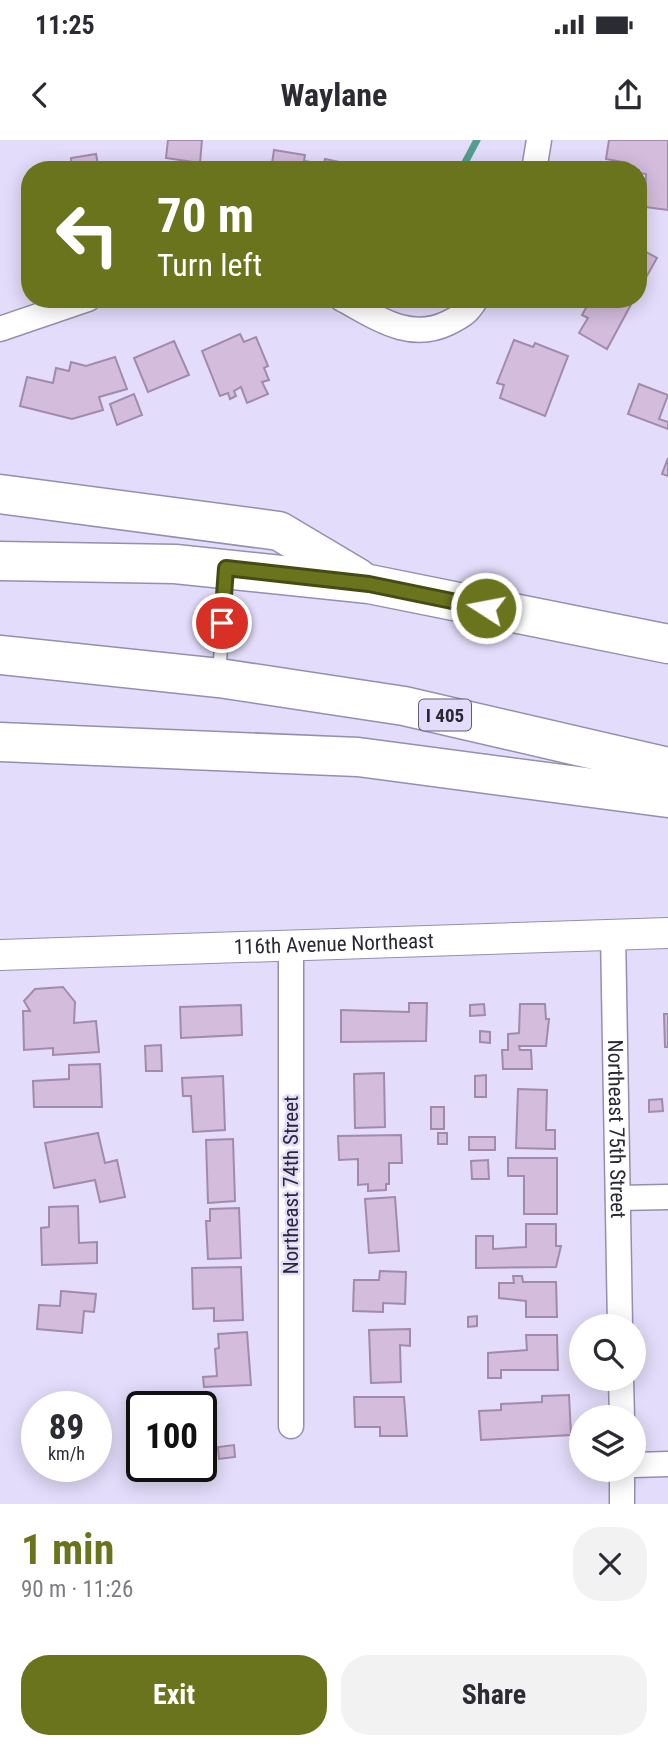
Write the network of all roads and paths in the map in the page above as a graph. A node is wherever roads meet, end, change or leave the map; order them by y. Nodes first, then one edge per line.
1 (539, 140) edge
2 (536, 161) edge
3 (62, 308) edge
4 (359, 308) edge
5 (471, 308) edge
6 (0, 329) edge
7 (0, 494) edge
8 (0, 561) edge
9 (226, 568) junction
10 (369, 584) junction
11 (668, 644) edge
12 (0, 655) edge
13 (219, 678) junction
14 (0, 742) edge
15 (668, 767) edge
16 (668, 798) edge
17 (613, 933) junction
18 (668, 933) edge
19 (291, 944) junction
20 (0, 955) edge
21 (668, 1197) edge
22 (618, 1198) junction
23 (620, 1314) edge
24 (291, 1426) dead end
25 (668, 1464) edge
26 (646, 1465) edge
27 (622, 1482) edge
28 (622, 1504) edge

1 - 2 street
3 - 6 street
4 - 5 street
7 - 10 highway
8 - 9 highway
9 - 10 highway
9 - 13 lane
10 - 11 highway
12 - 13 highway, I 405
13 - 15 highway, I 405
14 - 16 highway
17 - 18 street, 116th Avenue Northeast
17 - 19 street, 116th Avenue Northeast
17 - 22 street, Northeast 75th Street
19 - 20 street, 116th Avenue Northeast
19 - 24 street, Northeast 74th Street
21 - 22 street
22 - 23 street, Northeast 75th Street
25 - 26 street
27 - 28 street

